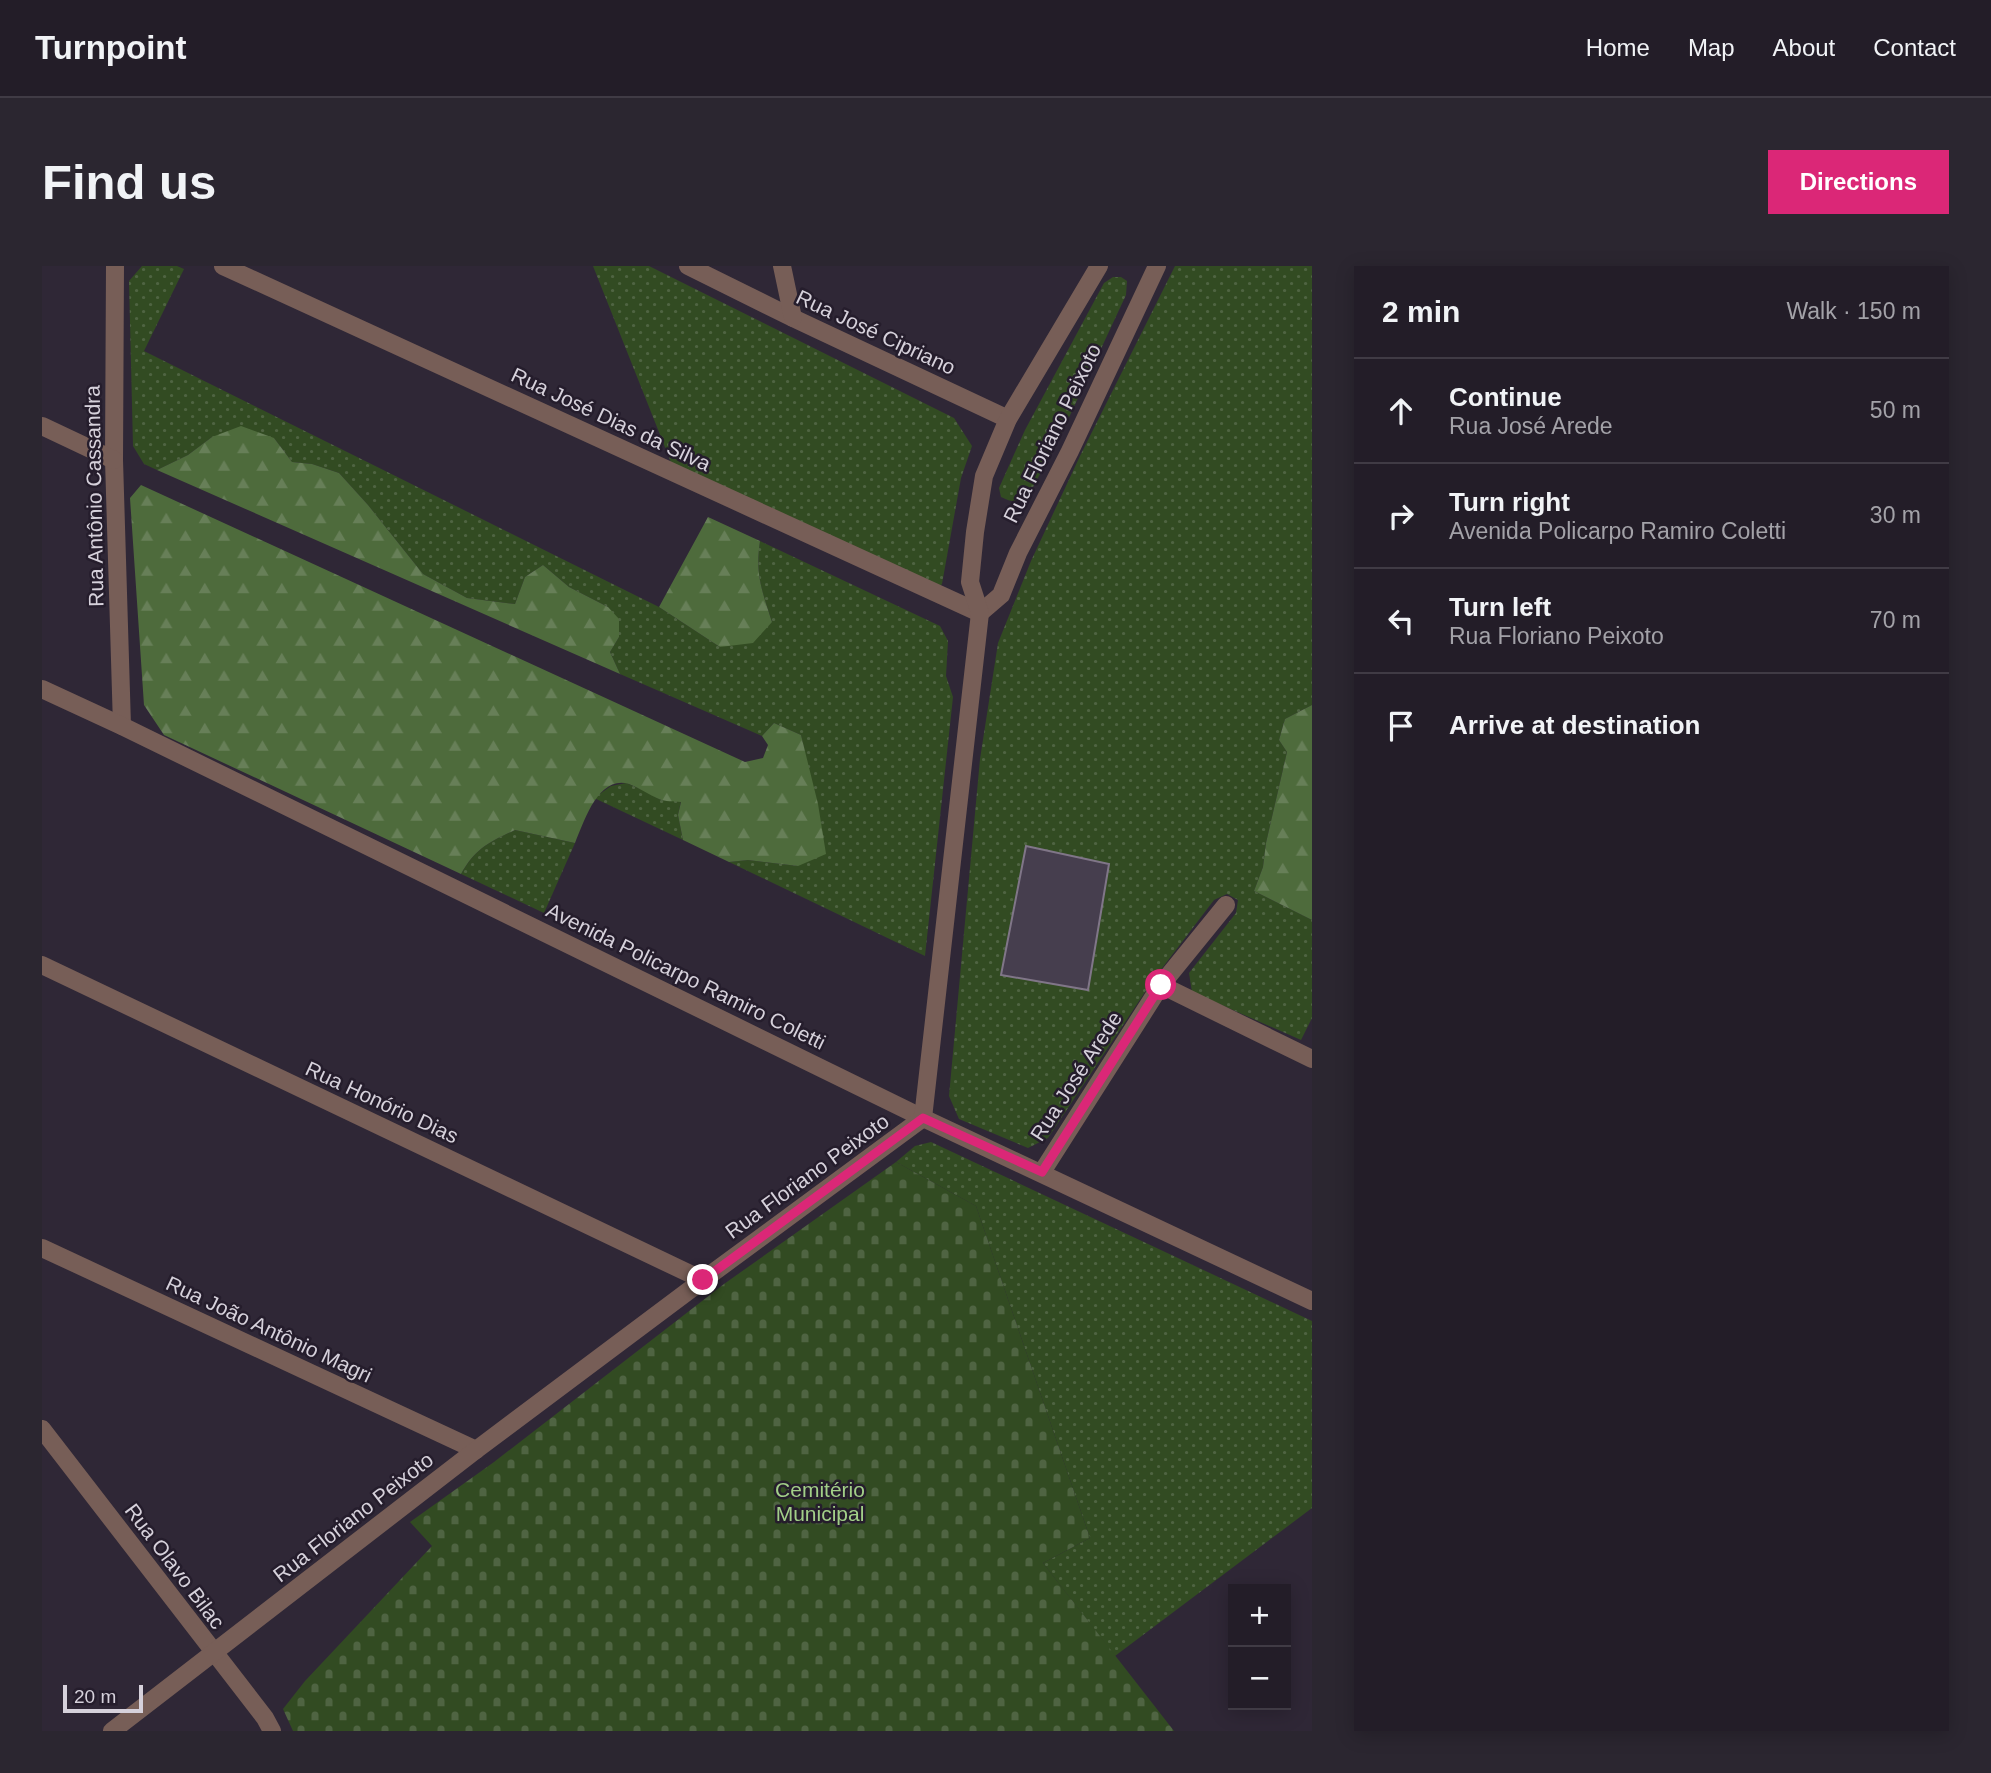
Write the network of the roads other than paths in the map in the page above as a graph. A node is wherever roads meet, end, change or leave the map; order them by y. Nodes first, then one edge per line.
1 (115, 266) edge
2 (223, 266) edge
3 (688, 266) edge
4 (782, 266) edge
5 (1099, 266) edge
6 (1157, 266) edge
7 (793, 318) junction
8 (1008, 419) junction
9 (42, 426) edge
10 (114, 460) junction
11 (980, 613) junction
12 (42, 689) edge
13 (122, 726) junction
14 (1226, 905) dead end
15 (42, 965) edge
16 (1161, 985) junction
17 (1312, 1059) edge
18 (923, 1118) junction
19 (1042, 1172) junction
20 (44, 1252) edge
21 (703, 1280) junction
22 (1312, 1301) edge
23 (42, 1429) edge
24 (476, 1450) junction
25 (214, 1653) junction
26 (112, 1731) edge
27 (272, 1731) edge

1 - 10 street, Rua Antônio Cassandra
2 - 11 street, Rua José Dias da Silva
3 - 7 street, Rua José Cipriano
4 - 7 street
5 - 8 street, Rua Floriano Peixoto
6 - 11 street, Rua Floriano Peixoto
7 - 8 street, Rua José Cipriano
8 - 11 street, Rua Floriano Peixoto
9 - 10 street
10 - 13 street, Rua Antônio Cassandra
11 - 18 street, Rua Floriano Peixoto
12 - 13 street, Avenida Policarpo Ramiro Coletti
13 - 18 street, Avenida Policarpo Ramiro Coletti
14 - 16 street, Rua José Arede
15 - 21 street, Rua Honório Dias
16 - 17 street
16 - 19 street, Rua José Arede
18 - 19 street, Avenida Policarpo Ramiro Coletti
18 - 21 street, Rua Floriano Peixoto
19 - 22 street, Avenida Policarpo Ramiro Coletti
20 - 24 street, Rua João Antônio Magri
21 - 24 street, Rua Floriano Peixoto
23 - 25 street, Rua Olavo Bilac
24 - 25 street, Rua Floriano Peixoto
25 - 26 street, Rua Floriano Peixoto
25 - 27 street, Rua Olavo Bilac

